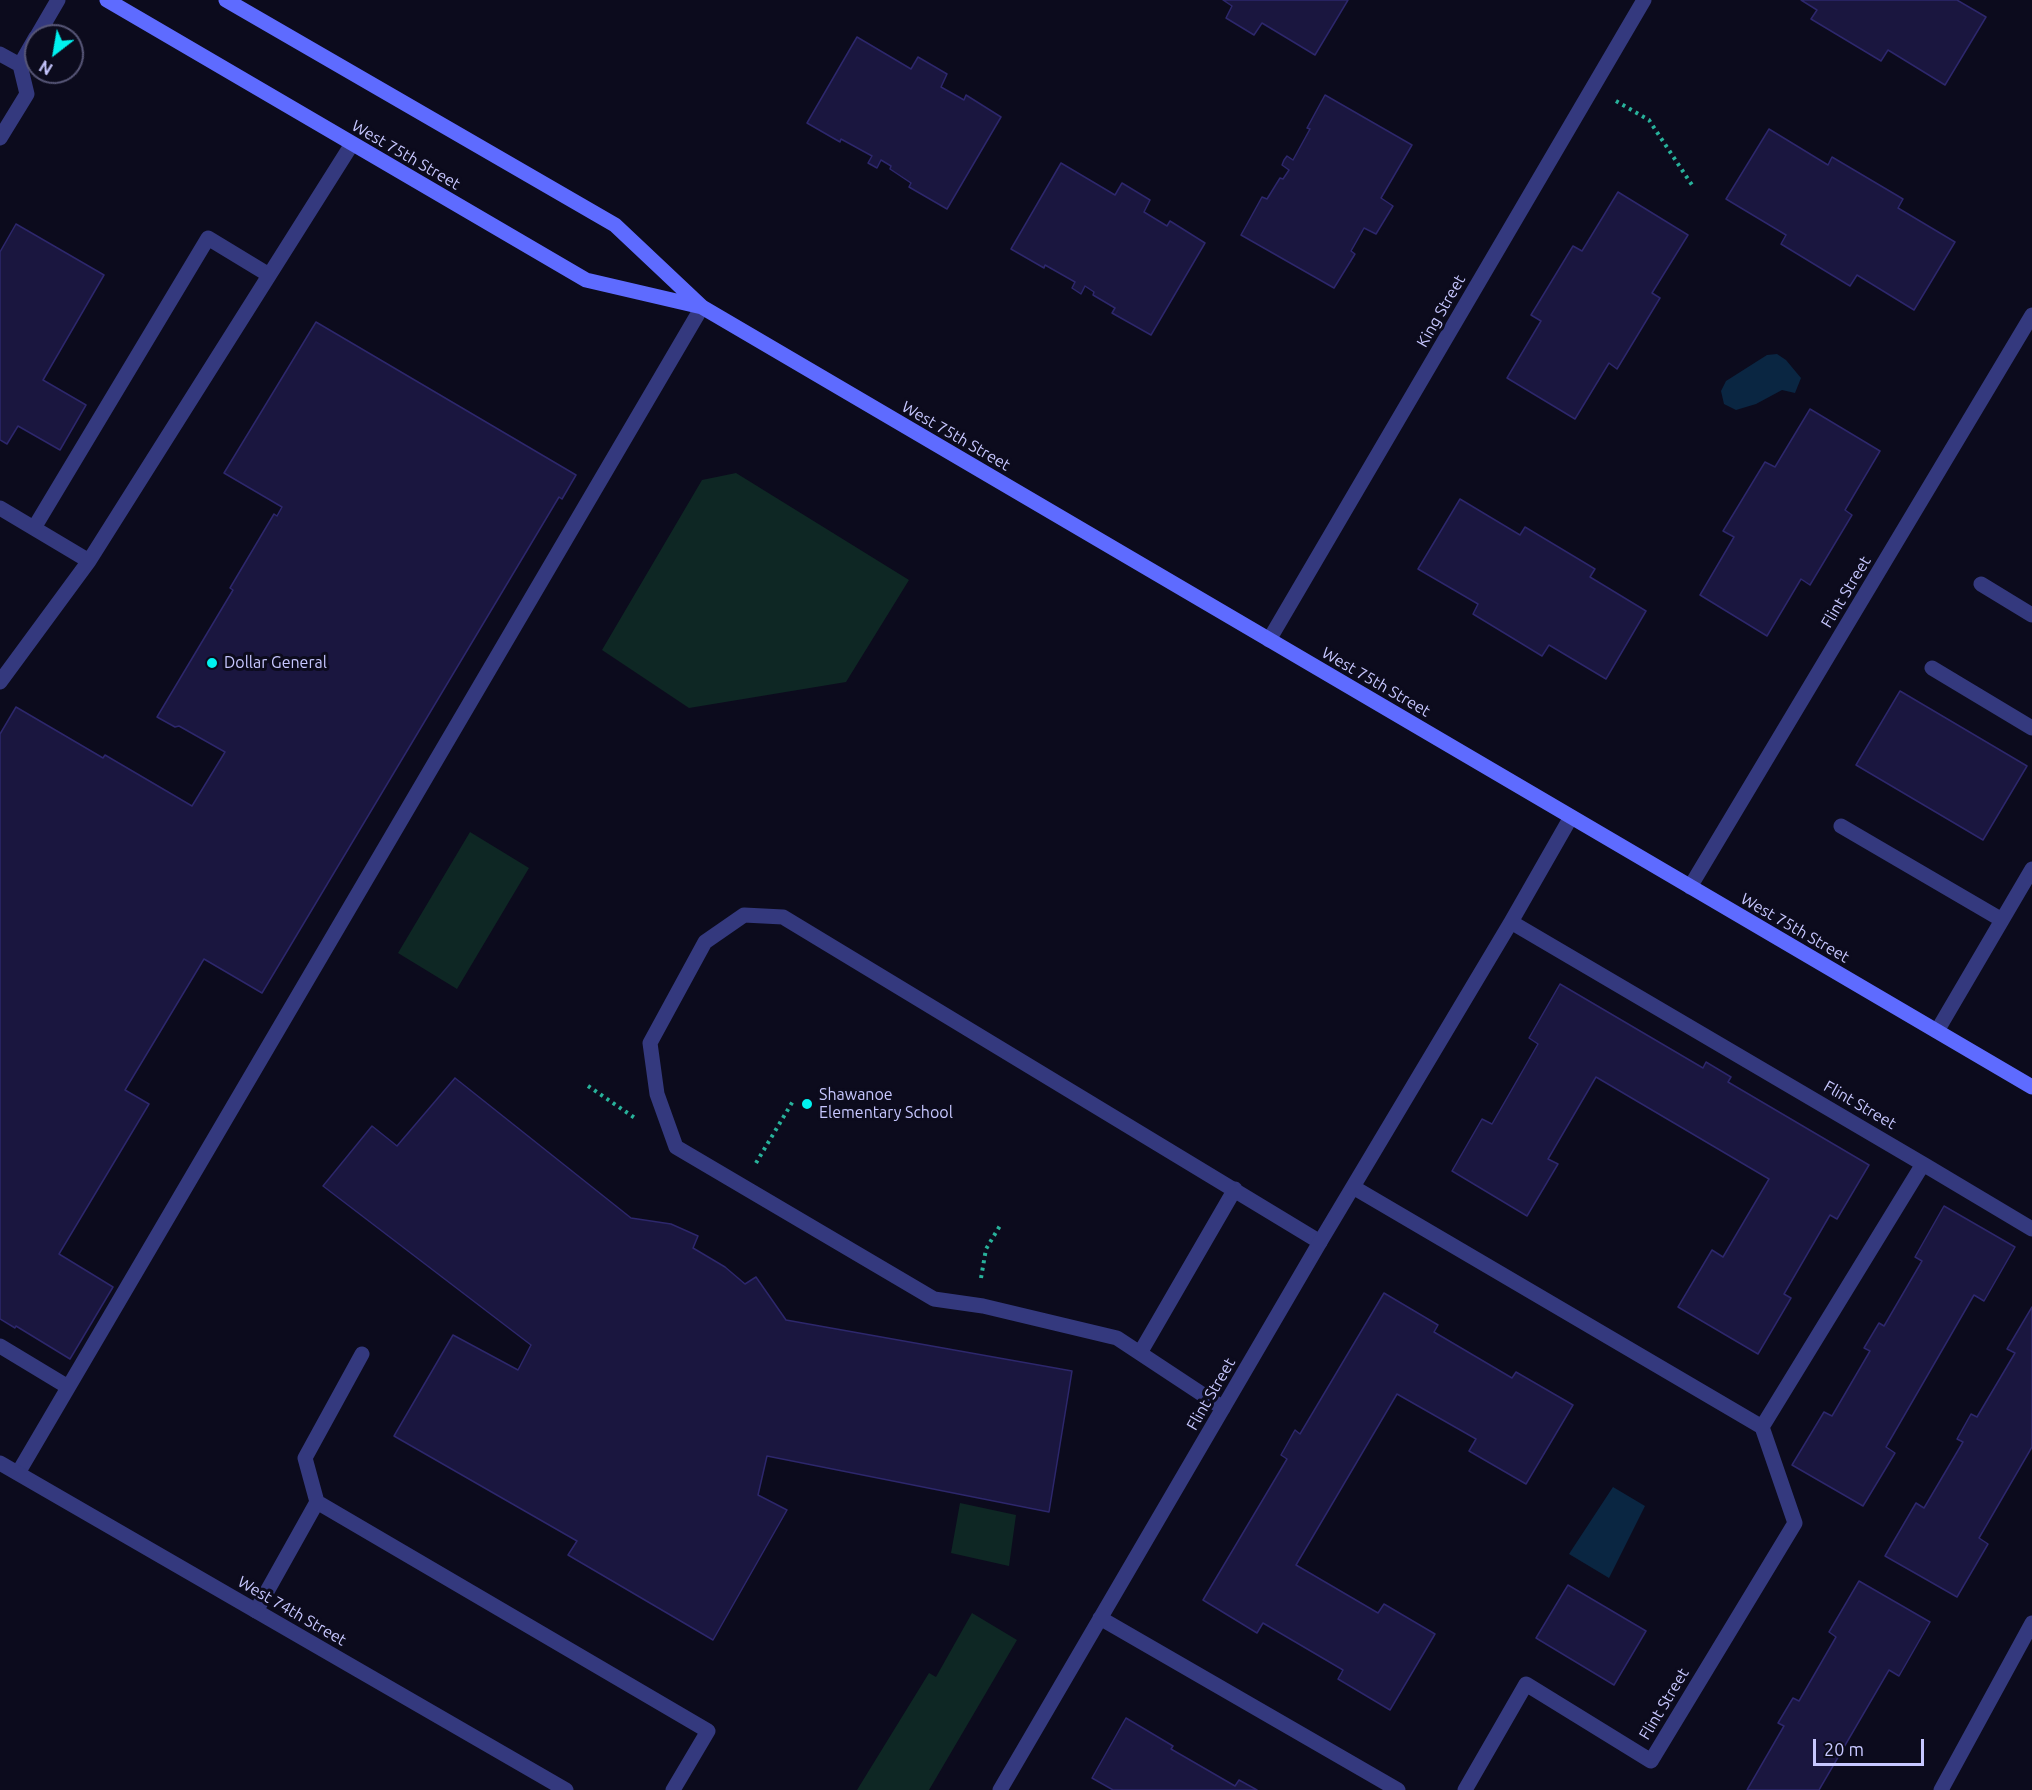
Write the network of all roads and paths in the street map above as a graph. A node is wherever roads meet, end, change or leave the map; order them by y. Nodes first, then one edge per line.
1 (58, 0) edge
2 (106, 0) edge
3 (226, 0) edge
4 (1644, 0) edge
5 (44, 24) edge
6 (0, 54) edge
7 (24, 58) edge
8 (20, 65) junction
9 (1593, 88) junction
10 (0, 138) edge
11 (352, 144) junction
12 (1692, 184) dead end
13 (269, 275) junction
14 (702, 307) junction
15 (2032, 315) edge
16 (0, 508) edge
17 (34, 528) junction
18 (89, 561) junction
19 (1981, 584) dead end
20 (2032, 615) edge
21 (1269, 640) junction
22 (1932, 668) dead end
23 (0, 682) edge
24 (2032, 728) edge
25 (1571, 816) junction
26 (1841, 826) dead end
27 (2032, 869) edge
28 (1690, 887) junction
29 (2002, 920) junction
30 (1511, 922) junction
31 (1936, 1031) junction
32 (588, 1086) dead end
33 (2032, 1087) edge
34 (793, 1101) dead end
35 (635, 1118) dead end
36 (756, 1163) dead end
37 (1923, 1164) junction
38 (1353, 1187) junction
39 (1235, 1190) junction
40 (1001, 1224) dead end
41 (2032, 1229) edge
42 (1320, 1242) junction
43 (980, 1283) dead end
44 (0, 1346) edge
45 (1140, 1353) junction
46 (362, 1354) dead end
47 (68, 1387) junction
48 (1223, 1408) junction
49 (1762, 1426) junction
50 (0, 1463) edge
51 (18, 1473) junction
52 (317, 1502) junction
53 (255, 1611) junction
54 (1100, 1618) junction
55 (2032, 1623) edge
56 (566, 1790) edge
57 (673, 1790) edge
58 (1000, 1790) edge
59 (1398, 1790) edge
60 (1465, 1790) edge
61 (1941, 1790) edge

1 - 5 street
2 - 11 main road, West 75th Street
3 - 14 main road, West 75th Street
4 - 9 street, King Street
6 - 8 street
7 - 8 street
8 - 10 street
9 - 12 path
9 - 21 street, King Street
11 - 13 street
11 - 14 main road, West 75th Street
13 - 17 street
13 - 18 street
14 - 21 main road, West 75th Street
14 - 47 street
15 - 28 street, Flint Street
16 - 17 street
17 - 18 street
18 - 23 street
19 - 20 street
21 - 25 main road, West 75th Street
22 - 24 street
25 - 28 main road, West 75th Street
25 - 30 street, Flint Street
26 - 29 street
27 - 29 street
28 - 31 main road, West 75th Street
29 - 31 street
30 - 37 street, Flint Street
30 - 38 street, Flint Street
31 - 33 main road, West 75th Street
32 - 35 path
34 - 36 path
37 - 41 street, Flint Street
37 - 49 street
38 - 42 street, Flint Street
38 - 49 street
39 - 42 street
39 - 45 street
39 - 45 street
40 - 43 path
42 - 48 street, Flint Street
44 - 47 street
45 - 48 street
46 - 52 street
47 - 51 street
48 - 54 street, Flint Street
49 - 60 street, Flint Street
50 - 51 street, West 74th Street
51 - 53 street, West 74th Street
52 - 53 street
52 - 57 street
53 - 56 street, West 74th Street
54 - 58 street, Flint Street
54 - 59 street
55 - 61 street

